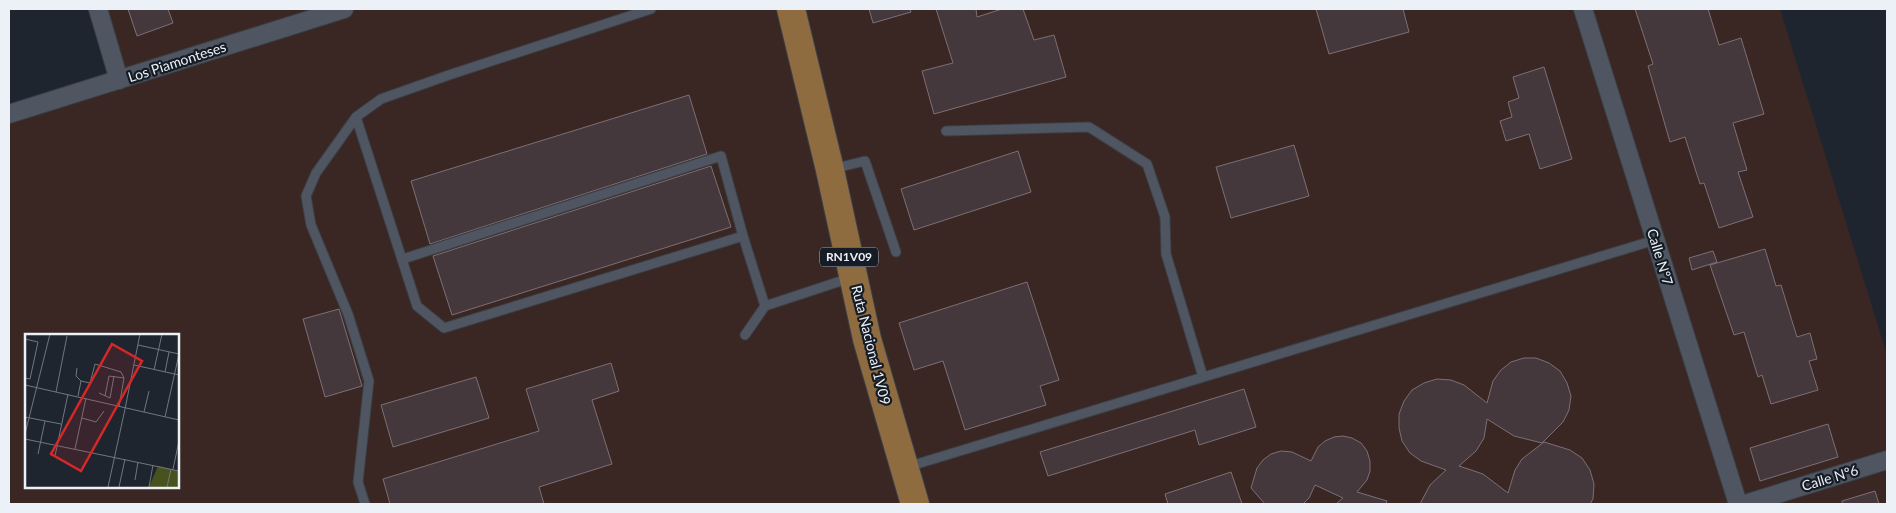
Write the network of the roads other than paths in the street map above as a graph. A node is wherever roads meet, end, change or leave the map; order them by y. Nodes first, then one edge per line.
1 (98, 9) edge
2 (344, 9) edge
3 (651, 9) edge
4 (791, 9) edge
5 (1583, 9) edge
6 (119, 80) junction
7 (9, 114) edge
8 (356, 117) junction
9 (946, 131) dead end
10 (830, 170) junction
11 (743, 236) junction
12 (1655, 240) junction
13 (896, 252) dead end
14 (403, 259) junction
15 (854, 277) junction
16 (765, 306) junction
17 (745, 335) dead end
18 (1203, 377) junction
19 (1887, 460) edge
20 (904, 468) junction
21 (365, 504) edge
22 (915, 504) edge
23 (1738, 504) edge
24 (1745, 504) edge

1 - 6 street
2 - 6 street, Los Piamonteses
3 - 8 lane
4 - 10 main road, Ruta Nacional 1V09 / RN1V09
5 - 12 street, Calle Nº7
6 - 7 street, Los Piamonteses
8 - 14 lane
8 - 21 lane
9 - 18 lane
10 - 13 lane
10 - 15 main road, Ruta Nacional 1V09 / RN1V09
11 - 14 lane
11 - 14 lane
11 - 16 lane
12 - 18 lane
12 - 23 street, Calle Nº7
15 - 16 lane
15 - 20 main road, Ruta Nacional 1V09 / RN1V09
16 - 17 lane
18 - 20 lane
19 - 24 street, Calle Nº6
20 - 22 main road, Ruta Nacional 1V09 / RN1V09

